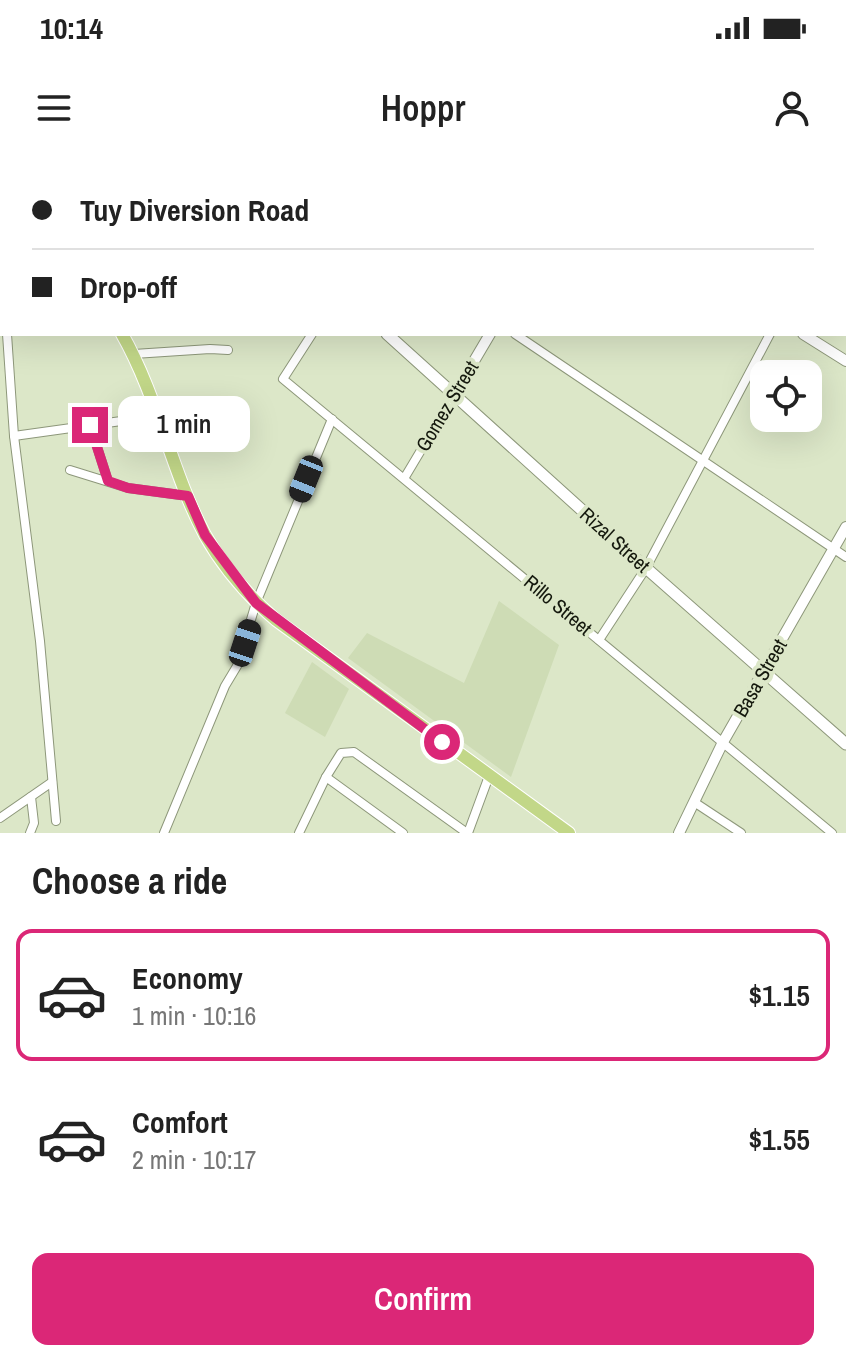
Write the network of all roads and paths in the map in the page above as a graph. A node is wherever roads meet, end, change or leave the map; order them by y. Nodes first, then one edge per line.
1 (7, 336) edge
2 (123, 336) edge
3 (311, 336) edge
4 (389, 336) edge
5 (489, 336) edge
6 (518, 336) edge
7 (769, 336) edge
8 (806, 336) edge
9 (228, 350) dead end
10 (134, 354) junction
11 (846, 361) edge
12 (454, 395) junction
13 (157, 416) junction
14 (332, 419) junction
15 (90, 425) junction
16 (14, 436) junction
17 (702, 461) junction
18 (70, 470) dead end
19 (405, 477) junction
20 (108, 481) junction
21 (188, 496) junction
22 (846, 527) edge
23 (834, 549) junction
24 (846, 557) edge
25 (646, 568) junction
26 (256, 603) junction
27 (599, 640) junction
28 (764, 671) junction
29 (723, 742) junction
30 (846, 744) edge
31 (489, 776) junction
32 (326, 777) junction
33 (52, 782) junction
34 (31, 797) junction
35 (694, 802) junction
36 (1, 819) edge
37 (56, 821) dead end
38 (30, 833) edge
39 (164, 833) edge
40 (299, 833) edge
41 (403, 833) edge
42 (467, 833) edge
43 (569, 833) edge
44 (679, 833) edge
45 (741, 833) edge
46 (832, 833) edge

1 - 16 street
2 - 10 main road
3 - 14 street, Rillo Street
4 - 12 main road, Rizal Street
5 - 12 street, Gomez Street
6 - 17 street
7 - 17 street
8 - 11 street
9 - 10 street
10 - 13 main road
12 - 19 street, Gomez Street
12 - 25 main road, Rizal Street
13 - 15 street
13 - 21 main road
14 - 19 street, Rillo Street
14 - 26 street
15 - 16 street
15 - 20 street
16 - 33 street
17 - 23 street
17 - 25 street
18 - 20 street
19 - 27 street, Rillo Street
20 - 21 street
21 - 26 main road
22 - 23 street, Basa Street
23 - 24 street
23 - 28 street, Basa Street
25 - 27 street
25 - 28 main road, Rizal Street
26 - 31 main road
26 - 39 street
27 - 29 street, Rillo Street
28 - 29 street, Basa Street
28 - 30 main road, Rizal Street
29 - 35 street, Basa Street
29 - 46 street, Rillo Street
31 - 42 street
31 - 43 main road
32 - 40 street
32 - 41 street
32 - 42 street
33 - 34 street
33 - 37 street
34 - 36 street
34 - 38 street
35 - 44 street, Basa Street
35 - 45 street

